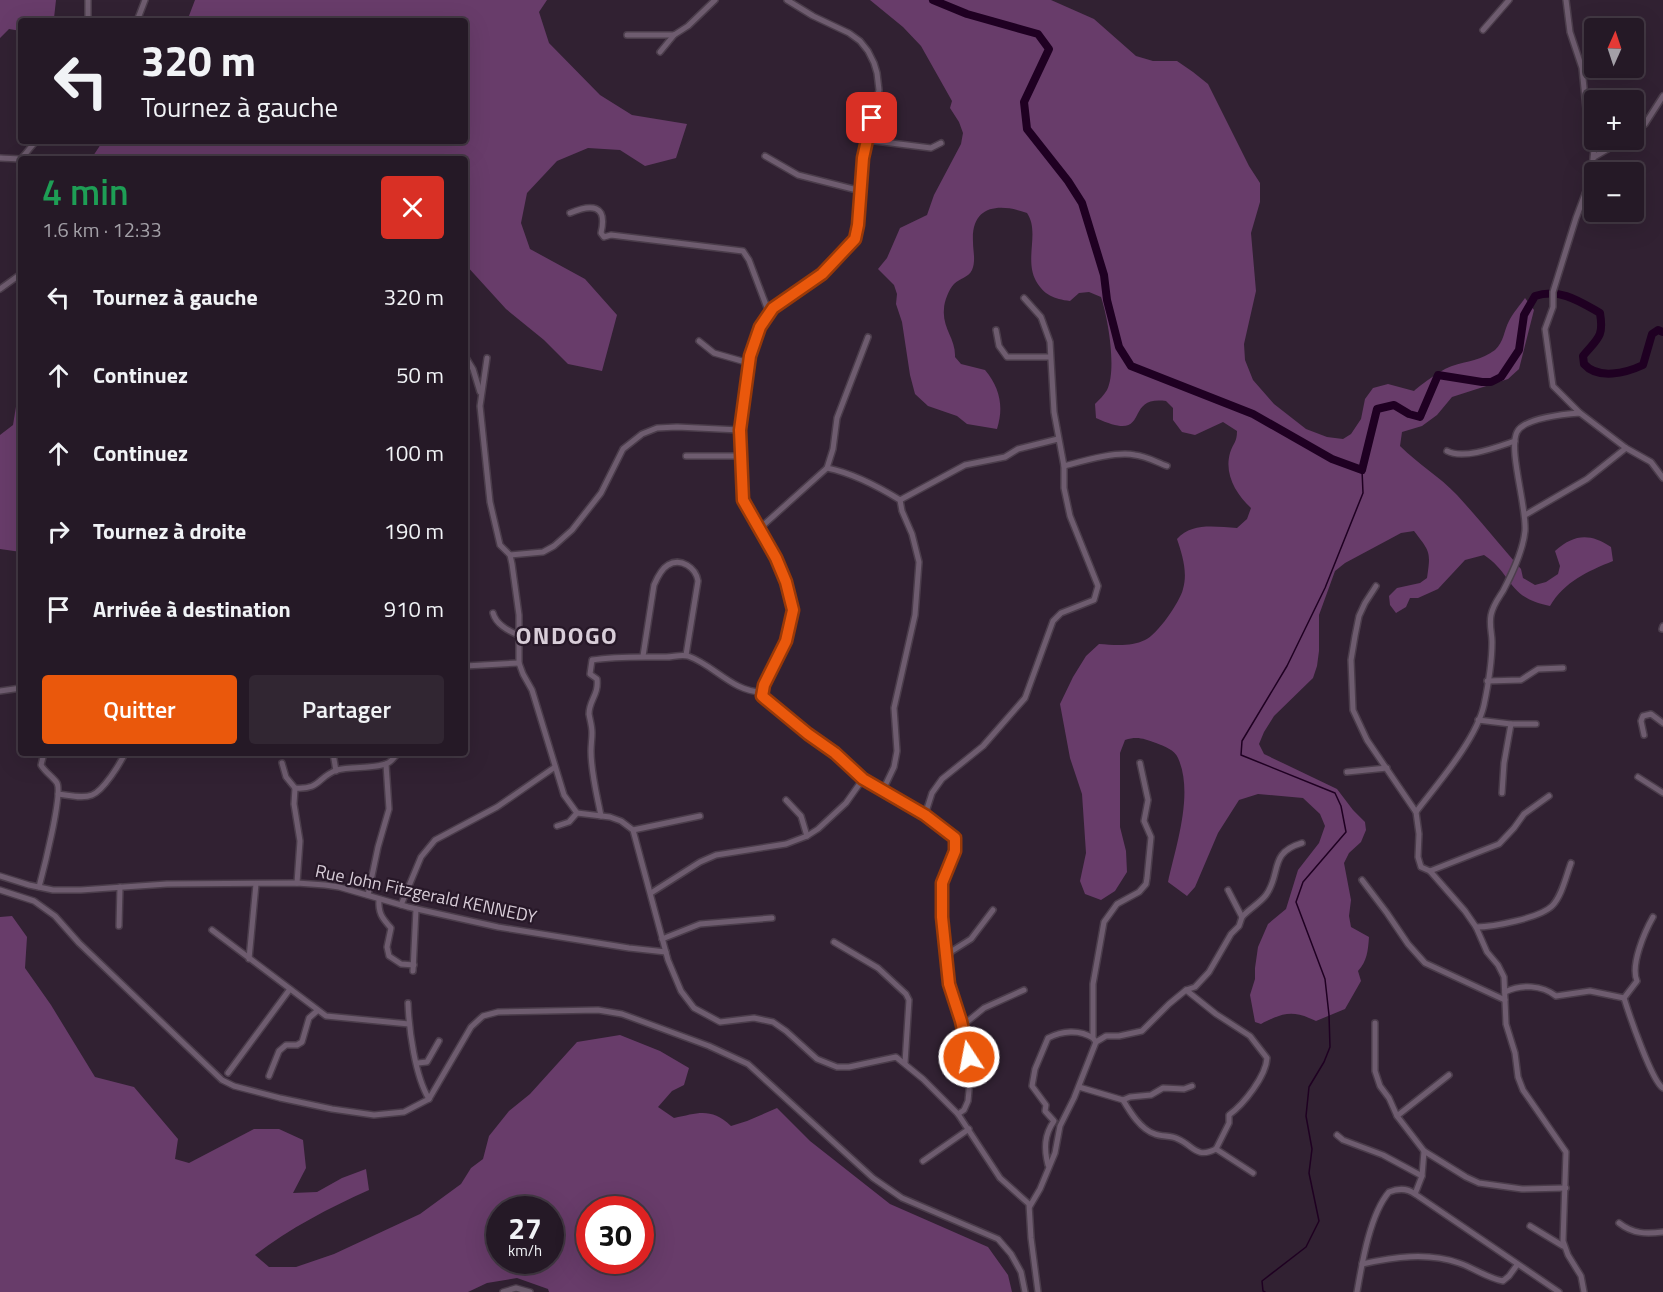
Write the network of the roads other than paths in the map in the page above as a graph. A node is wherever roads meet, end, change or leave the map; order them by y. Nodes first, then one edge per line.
1 (88, 0) edge
2 (145, 0) edge
3 (715, 0) edge
4 (787, 0) edge
5 (1509, 0) edge
6 (1566, 0) edge
7 (88, 18) edge
8 (138, 18) edge
9 (1483, 30) dead end
10 (627, 35) dead end
11 (674, 35) junction
12 (660, 52) dead end
13 (1584, 90) edge
14 (1663, 96) edge
15 (1644, 125) edge
16 (867, 140) junction
17 (941, 143) dead end
18 (34, 144) edge
19 (1594, 150) edge
20 (1606, 150) edge
21 (24, 156) edge
22 (765, 156) dead end
23 (1594, 157) junction
24 (0, 158) edge
25 (18, 159) edge
26 (861, 191) junction
27 (570, 213) dead end
28 (18, 276) dead end
29 (0, 289) edge
30 (1024, 298) dead end
31 (769, 313) junction
32 (996, 330) dead end
33 (868, 337) dead end
34 (699, 341) dead end
35 (1050, 357) junction
36 (487, 358) dead end
37 (468, 361) edge
38 (749, 363) junction
39 (481, 394) junction
40 (1580, 413) junction
41 (740, 430) junction
42 (1058, 439) junction
43 (1515, 441) junction
44 (1626, 448) junction
45 (1447, 452) dead end
46 (686, 456) dead end
47 (742, 456) junction
48 (1064, 466) junction
49 (1167, 466) dead end
50 (827, 468) junction
51 (1663, 478) edge
52 (914, 493) junction
53 (900, 500) junction
54 (902, 511) junction
55 (1525, 515) junction
56 (759, 529) junction
57 (510, 555) junction
58 (1376, 586) dead end
59 (493, 613) dead end
60 (518, 635) junction
61 (686, 655) junction
62 (643, 656) junction
63 (519, 663) junction
64 (468, 666) edge
65 (1563, 668) dead end
66 (1487, 681) junction
67 (18, 688) edge
68 (0, 691) edge
69 (762, 692) junction
70 (1478, 720) junction
71 (1663, 723) edge
72 (1511, 724) junction
73 (1536, 724) dead end
74 (1644, 735) dead end
75 (43, 756) edge
76 (123, 756) edge
77 (334, 756) edge
78 (395, 756) edge
79 (282, 764) dead end
80 (386, 764) junction
81 (1140, 764) dead end
82 (555, 767) junction
83 (1387, 768) junction
84 (336, 771) junction
85 (1347, 772) dead end
86 (1638, 777) dead end
87 (863, 779) junction
88 (295, 788) junction
89 (883, 790) junction
90 (1502, 793) dead end
91 (1663, 793) edge
92 (58, 794) junction
93 (1548, 796) dead end
94 (786, 800) dead end
95 (1416, 812) junction
96 (577, 813) junction
97 (925, 815) junction
98 (601, 816) junction
99 (700, 816) dead end
100 (557, 826) dead end
101 (633, 830) junction
102 (807, 836) junction
103 (1302, 843) dead end
104 (1571, 863) dead end
105 (1430, 871) junction
106 (0, 876) edge
107 (1362, 880) dead end
108 (297, 883) junction
109 (256, 884) junction
110 (39, 887) junction
111 (120, 887) junction
112 (0, 890) edge
113 (1228, 890) dead end
114 (651, 894) junction
115 (368, 895) junction
116 (379, 898) junction
117 (401, 905) junction
118 (416, 909) junction
119 (993, 910) dead end
120 (1242, 917) junction
121 (1653, 917) dead end
122 (772, 918) dead end
123 (119, 926) dead end
124 (1476, 927) junction
125 (212, 930) dead end
126 (662, 939) junction
127 (834, 942) dead end
128 (666, 952) junction
129 (946, 957) junction
130 (249, 958) junction
131 (290, 989) junction
132 (1024, 990) dead end
133 (1186, 990) junction
134 (1505, 992) junction
135 (1624, 998) junction
136 (1505, 1000) junction
137 (408, 1003) dead end
138 (317, 1011) junction
139 (1375, 1023) dead end
140 (409, 1024) junction
141 (962, 1026) junction
142 (1094, 1040) junction
143 (439, 1041) dead end
144 (418, 1063) junction
145 (905, 1063) junction
146 (228, 1073) dead end
147 (1449, 1075) dead end
148 (269, 1076) dead end
149 (1192, 1086) dead end
150 (1079, 1087) junction
151 (1663, 1088) edge
152 (429, 1099) junction
153 (1123, 1100) junction
154 (958, 1114) junction
155 (1397, 1116) junction
156 (969, 1128) junction
157 (1337, 1136) dead end
158 (1216, 1149) junction
159 (1424, 1151) junction
160 (923, 1161) dead end
161 (1048, 1165) junction
162 (1253, 1173) dead end
163 (1422, 1176) junction
164 (1566, 1188) junction
165 (1415, 1194) junction
166 (1030, 1206) junction
167 (1619, 1223) dead end
168 (1530, 1226) dead end
169 (1663, 1232) edge
170 (1563, 1246) junction
171 (1362, 1264) junction
172 (1517, 1265) junction
173 (503, 1292) edge
174 (530, 1292) edge
175 (1025, 1292) edge
176 (1038, 1292) edge
177 (1357, 1292) edge
178 (1559, 1292) edge
179 (1584, 1292) edge

1 - 7 street
2 - 8 street
3 - 11 street
4 - 16 street
5 - 9 street
6 - 13 street
10 - 11 street
11 - 12 street
14 - 15 street
16 - 17 street
16 - 26 street
18 - 21 street
19 - 23 street
20 - 23 street
22 - 26 street
23 - 40 street
24 - 25 street
26 - 31 street
27 - 31 street
28 - 29 street
30 - 35 street
31 - 38 street
32 - 35 street
33 - 50 street
34 - 38 street
35 - 42 street
36 - 39 street
37 - 39 street
38 - 41 street
39 - 57 street
40 - 43 street
40 - 44 street
41 - 47 street
41 - 57 street
42 - 48 street
42 - 52 street
43 - 45 street
43 - 55 street
44 - 51 street
44 - 55 street
46 - 47 street
47 - 56 street
48 - 49 street
48 - 97 street
50 - 53 street
50 - 56 street
52 - 53 street
52 - 54 street
53 - 54 street
54 - 89 street
55 - 66 street
56 - 69 street
57 - 60 street
58 - 83 street
59 - 60 street
60 - 63 street
61 - 62 street
61 - 62 street
61 - 69 street
62 - 98 street
63 - 64 street
63 - 82 street
65 - 66 street
66 - 70 street
67 - 68 street
69 - 87 street
70 - 72 street
70 - 95 street
71 - 74 street
72 - 73 street
72 - 90 street
75 - 92 street
76 - 92 street
77 - 84 street
78 - 80 street
79 - 88 street
80 - 84 street
80 - 115 street
81 - 142 street
82 - 96 street
82 - 117 street
83 - 85 street
83 - 95 street
84 - 88 street
86 - 91 street
87 - 89 street
87 - 102 street
88 - 108 street
89 - 97 street
92 - 110 street
93 - 105 street
94 - 102 street
95 - 105 street
96 - 98 street
96 - 100 street
97 - 129 street
98 - 101 street
99 - 101 street
101 - 114 street
102 - 114 street
103 - 120 street
104 - 124 street
105 - 124 street
106 - 110 street, Rue John Fitzgerald KENNEDY
107 - 136 street
108 - 109 street, Rue John Fitzgerald KENNEDY
108 - 115 street, Rue John Fitzgerald KENNEDY
109 - 111 street, Rue John Fitzgerald KENNEDY
109 - 130 street
110 - 111 street, Rue John Fitzgerald KENNEDY
111 - 123 street
112 - 152 street
113 - 120 street
114 - 126 street
115 - 116 street, Rue John Fitzgerald KENNEDY
116 - 117 street, Rue John Fitzgerald KENNEDY
116 - 118 street
117 - 118 street, Rue John Fitzgerald KENNEDY
118 - 128 street, Rue John Fitzgerald KENNEDY
119 - 129 street
120 - 133 street
121 - 135 street
122 - 126 street
124 - 134 street
125 - 130 street
126 - 128 street
127 - 145 street
128 - 145 street
129 - 141 street
130 - 131 street
131 - 138 street
131 - 146 street
132 - 141 street
133 - 142 street
133 - 158 street
134 - 135 street
134 - 136 street
135 - 151 street
136 - 164 street
137 - 140 street
138 - 140 street
138 - 148 street
139 - 155 street
140 - 144 street
141 - 154 street
142 - 150 street
142 - 161 street
143 - 144 street
144 - 152 street
145 - 154 street
147 - 155 street
149 - 153 street
150 - 153 street
150 - 161 street
152 - 175 street
153 - 158 street
154 - 156 street
155 - 159 street
156 - 160 street
156 - 166 street
157 - 163 street
158 - 162 street
159 - 163 street
159 - 164 street
161 - 166 street
163 - 165 street
164 - 170 street
165 - 171 street
165 - 172 street
166 - 176 street
167 - 169 street
168 - 170 street
170 - 179 street
171 - 172 street
171 - 177 street
172 - 178 street
173 - 174 street

